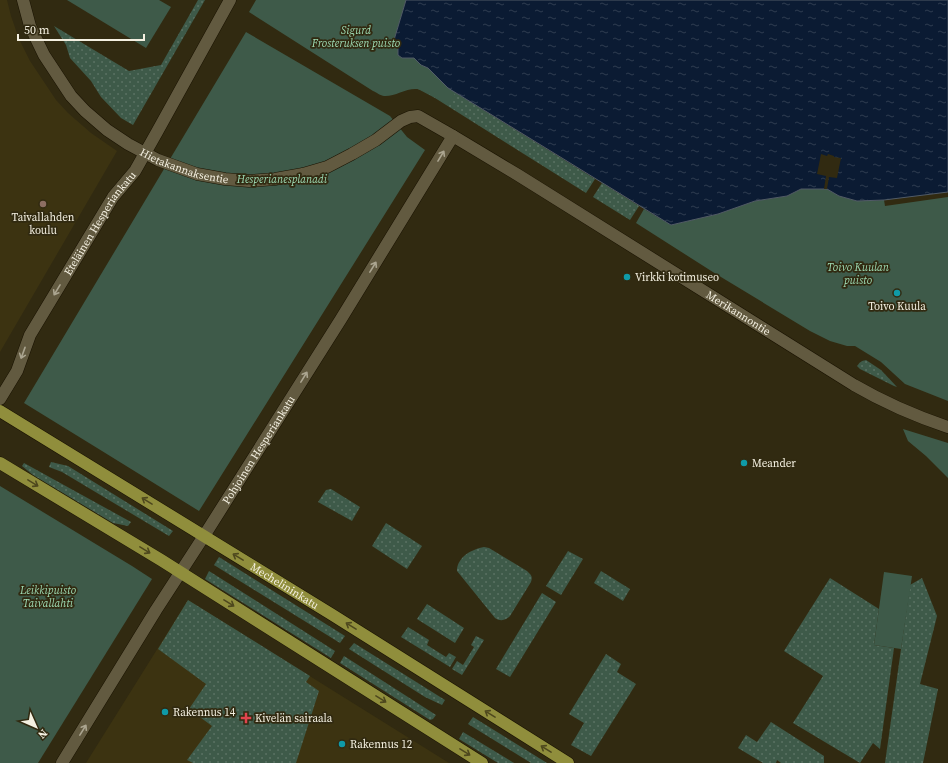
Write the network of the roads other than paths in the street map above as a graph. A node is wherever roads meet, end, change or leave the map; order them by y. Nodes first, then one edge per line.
1 (22, 0) edge
2 (228, 3) edge
3 (453, 136) junction
4 (145, 153) junction
5 (0, 399) edge
6 (0, 411) edge
7 (948, 427) edge
8 (0, 463) edge
9 (204, 536) junction
10 (181, 572) junction
11 (62, 763) edge
12 (482, 763) edge
13 (568, 763) edge

1 - 4 street, Hietakannaksentie
2 - 4 street, Eteläinen Hesperiankatu
3 - 4 street, Hietakannaksentie
3 - 7 street, Merikannontie
9 -> 3 street, Pohjoinen Hesperiankatu
4 -> 5 street, Eteläinen Hesperiankatu
9 -> 6 main road, Mechelininkatu
8 -> 10 main road
9 - 10 street, Pohjoinen Hesperiankatu
13 -> 9 main road, Mechelininkatu
11 -> 10 street, Pohjoinen Hesperiankatu
10 -> 12 main road

